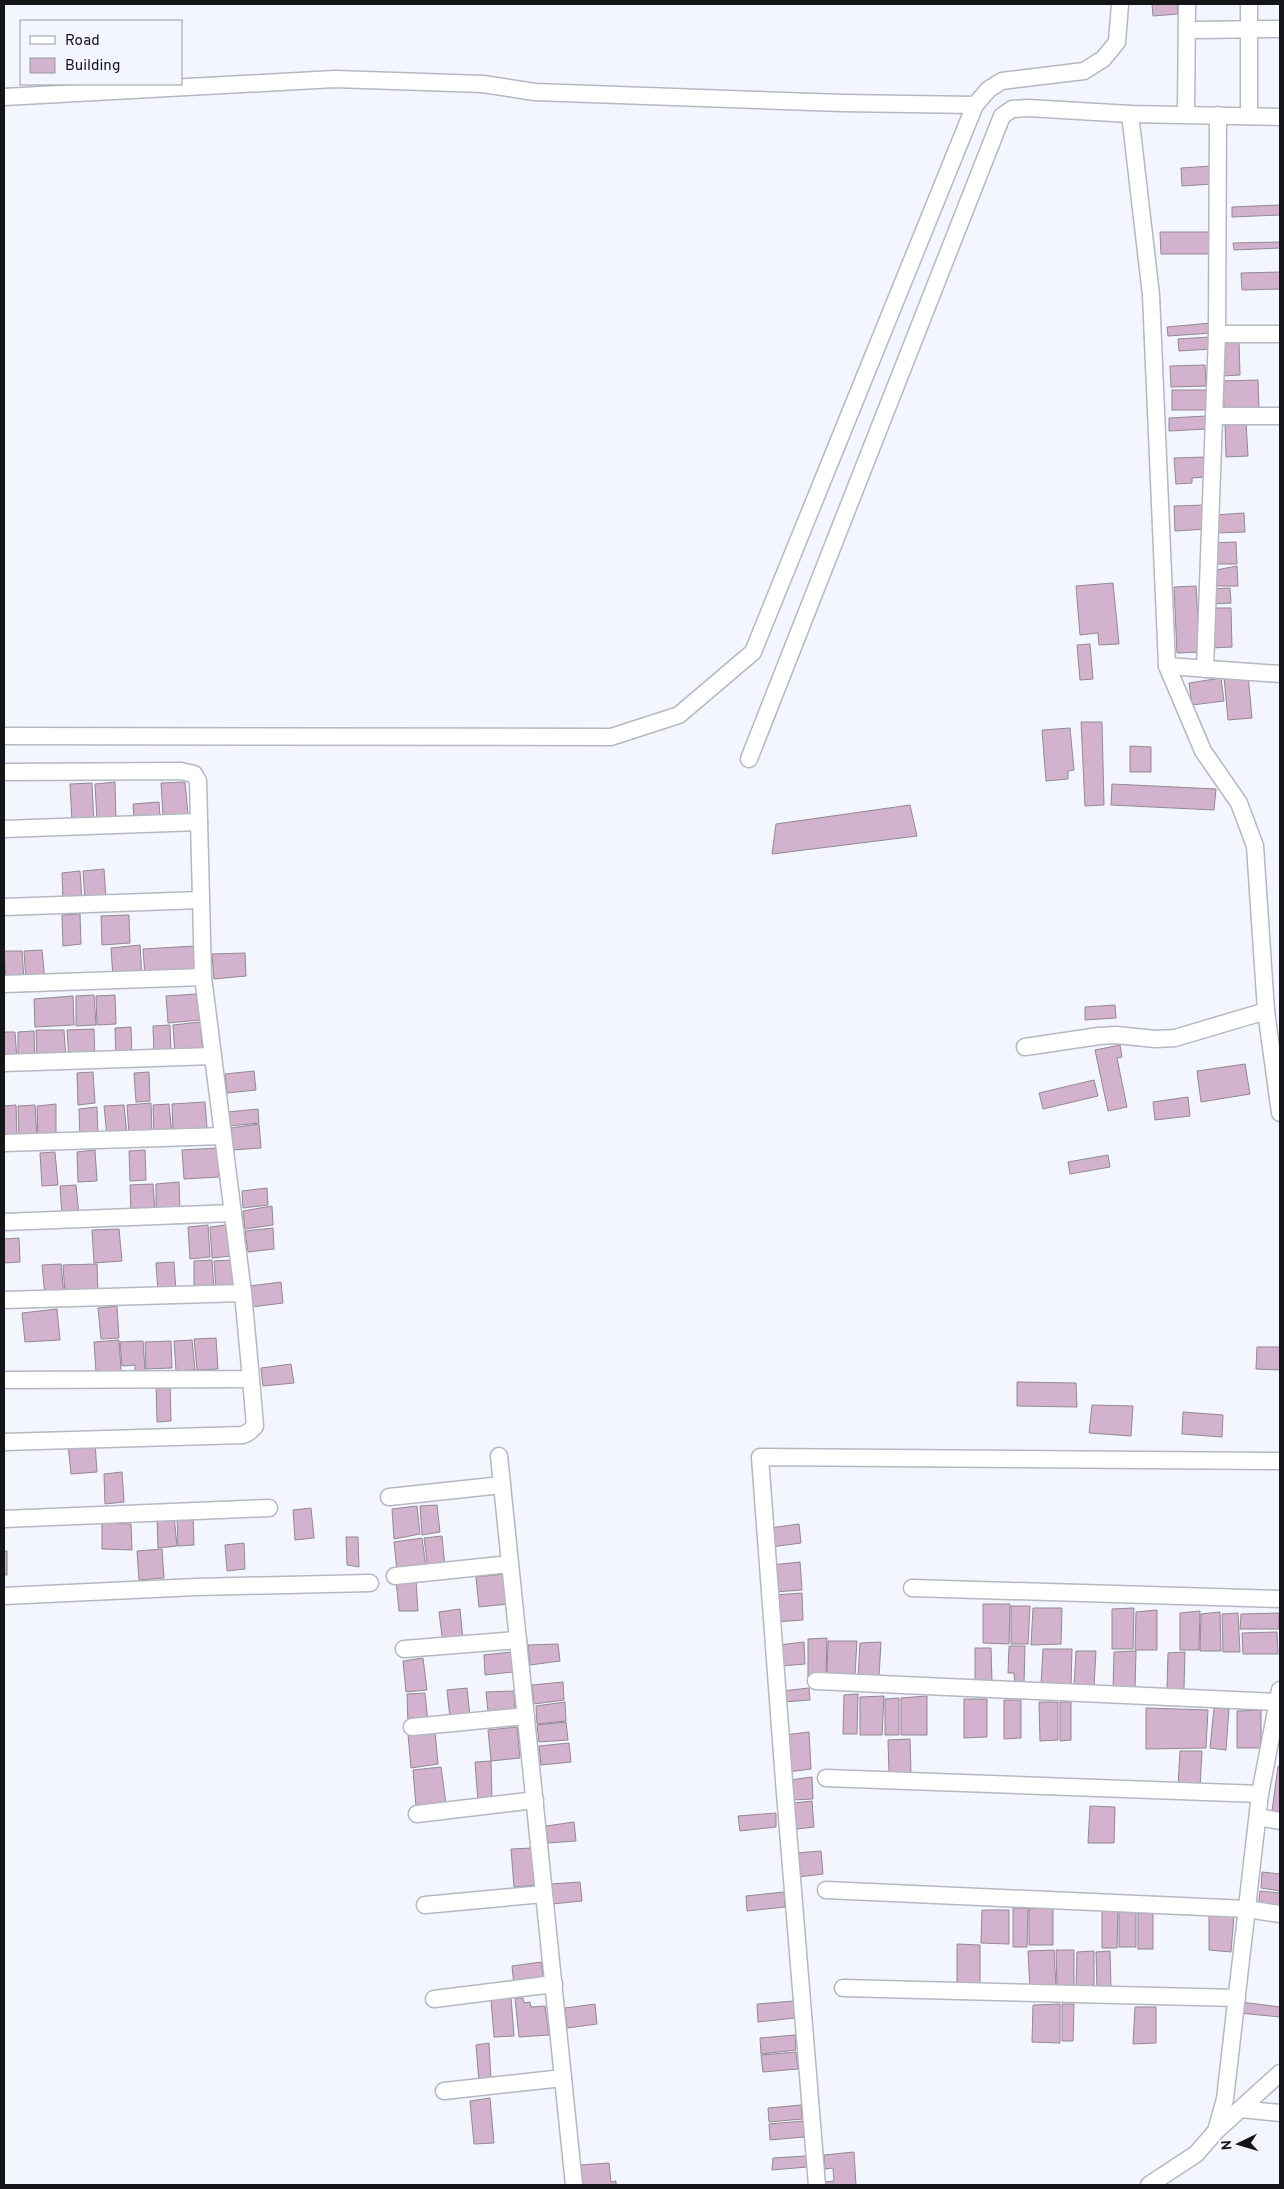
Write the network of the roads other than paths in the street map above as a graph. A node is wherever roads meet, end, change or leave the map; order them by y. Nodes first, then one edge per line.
1 (1120, 4) edge
2 (1187, 4) edge
3 (1249, 4) edge
4 (1196, 30) dead end
5 (1249, 30) junction
6 (1280, 30) edge
7 (4, 97) edge
8 (975, 105) junction
9 (1130, 114) junction
10 (1186, 114) junction
11 (1218, 115) junction
12 (1249, 116) junction
13 (1280, 117) edge
14 (1217, 334) junction
15 (1280, 334) edge
16 (1214, 416) junction
17 (1280, 416) edge
18 (1167, 666) junction
19 (1205, 669) junction
20 (1280, 674) edge
21 (4, 736) edge
22 (749, 759) dead end
23 (4, 772) edge
24 (199, 822) junction
25 (4, 829) edge
26 (201, 900) junction
27 (4, 906) edge
28 (203, 977) junction
29 (4, 984) edge
30 (1266, 1011) junction
31 (1025, 1047) dead end
32 (213, 1056) junction
33 (4, 1063) edge
34 (1280, 1113) edge
35 (224, 1136) junction
36 (4, 1143) edge
37 (233, 1213) junction
38 (4, 1222) edge
39 (243, 1293) junction
40 (4, 1300) edge
41 (251, 1379) junction
42 (4, 1380) edge
43 (4, 1442) edge
44 (499, 1456) dead end
45 (1280, 1461) edge
46 (502, 1485) junction
47 (388, 1497) dead end
48 (269, 1508) dead end
49 (4, 1520) edge
50 (510, 1564) junction
51 (396, 1576) dead end
52 (370, 1583) dead end
53 (912, 1588) dead end
54 (4, 1596) edge
55 (1280, 1599) edge
56 (518, 1640) junction
57 (404, 1649) dead end
58 (816, 1681) dead end
59 (1279, 1696) edge
60 (526, 1716) junction
61 (412, 1727) dead end
62 (826, 1778) dead end
63 (1260, 1794) junction
64 (535, 1800) junction
65 (417, 1814) dead end
66 (1258, 1818) junction
67 (1280, 1820) edge
68 (826, 1890) dead end
69 (544, 1894) junction
70 (425, 1905) dead end
71 (1247, 1909) junction
72 (1280, 1914) edge
73 (554, 1984) junction
74 (843, 1988) dead end
75 (1236, 1998) junction
76 (434, 1999) dead end
77 (1280, 2073) edge
78 (563, 2078) junction
79 (444, 2091) dead end
80 (1241, 2109) junction
81 (1280, 2113) edge
82 (1216, 2131) junction
83 (574, 2185) edge
84 (817, 2185) edge
85 (1149, 2185) edge

1 - 8 street
2 - 10 street
3 - 5 street
4 - 5 street
5 - 6 street
5 - 12 street
7 - 8 street
8 - 21 street
9 - 10 street
9 - 18 street
9 - 22 street
10 - 11 street
11 - 12 street
11 - 14 street
12 - 13 street
14 - 15 street
14 - 16 street
16 - 17 street
16 - 19 street
18 - 19 street
18 - 30 street
19 - 20 street
23 - 24 street
24 - 25 street
24 - 26 street
26 - 27 street
26 - 28 street
28 - 29 street
28 - 32 street
30 - 31 street
30 - 34 street
32 - 33 street
32 - 35 street
35 - 36 street
35 - 37 street
37 - 38 street
37 - 39 street
39 - 40 street
39 - 41 street
41 - 42 street
41 - 43 street
44 - 46 street
45 - 84 street
46 - 47 street
46 - 50 street
48 - 49 street
50 - 51 street
50 - 56 street
52 - 54 street
53 - 55 street
56 - 57 street
56 - 60 street
58 - 59 street
59 - 63 street
60 - 61 street
60 - 64 street
62 - 63 street
63 - 66 street
64 - 65 street
64 - 69 street
66 - 67 street
66 - 71 street
68 - 71 street
69 - 70 street
69 - 73 street
71 - 72 street
71 - 75 street
73 - 76 street
73 - 78 street
74 - 75 street
75 - 82 street
77 - 80 street
78 - 79 street
78 - 83 street
80 - 81 street
80 - 82 street
82 - 85 street

